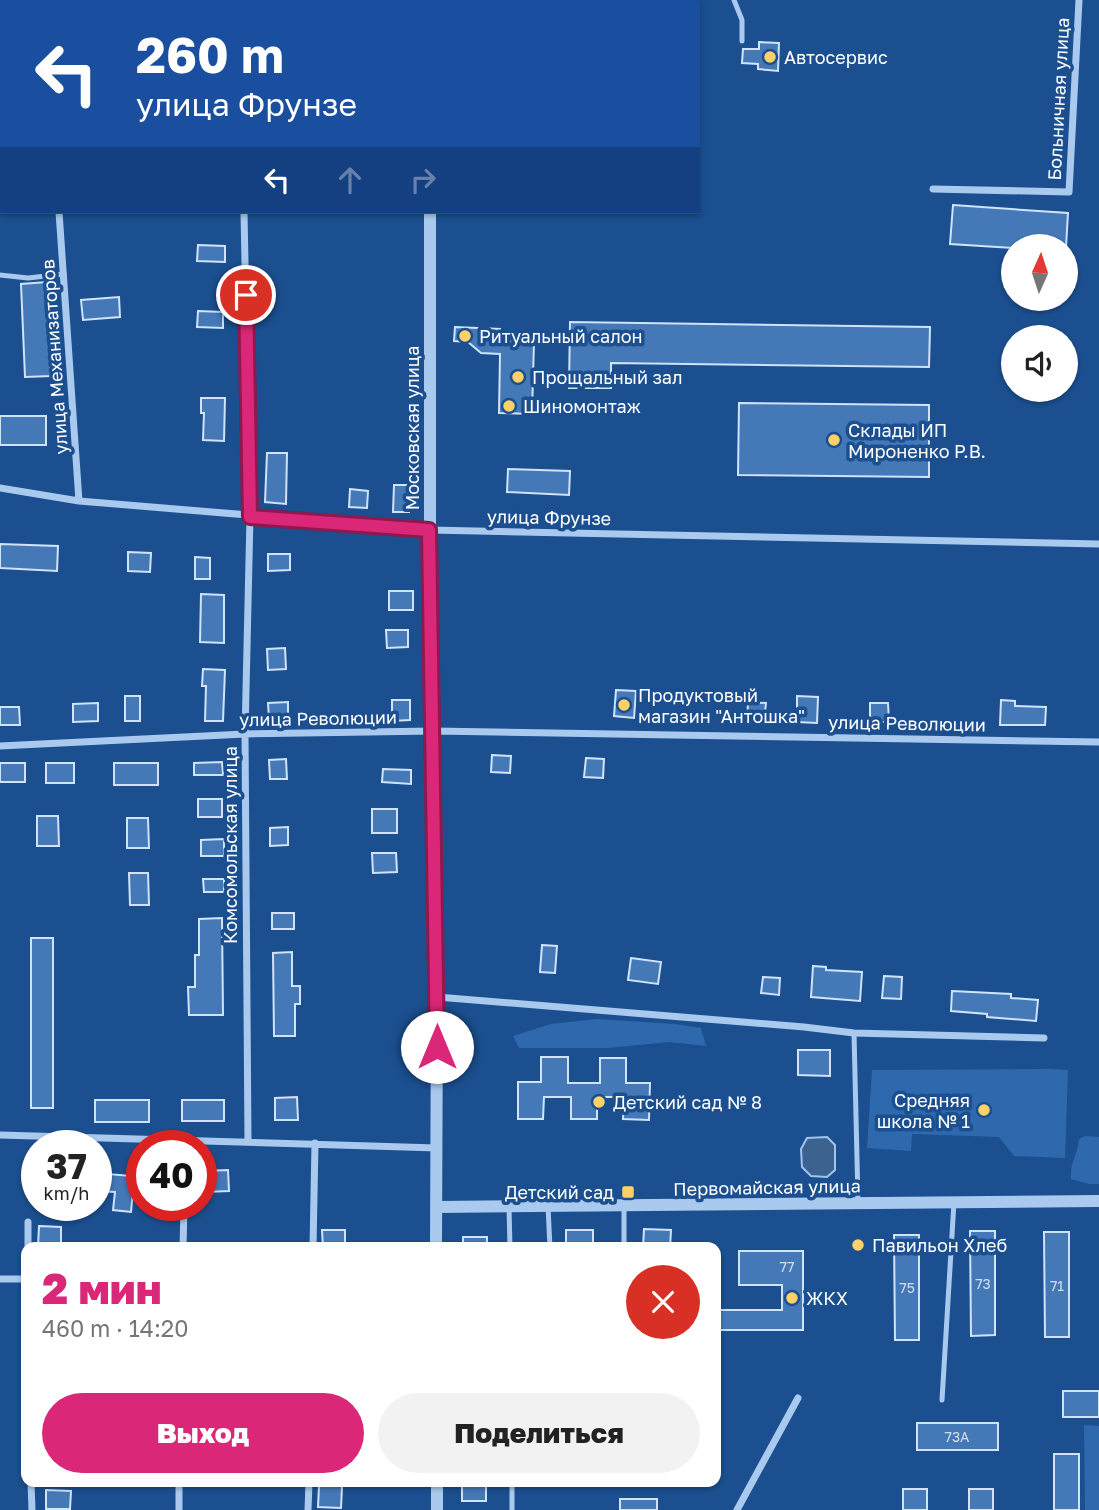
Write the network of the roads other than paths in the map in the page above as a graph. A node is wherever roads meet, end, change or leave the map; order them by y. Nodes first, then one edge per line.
1 (734, 0) edge
2 (1079, 0) edge
3 (742, 41) dead end
4 (933, 189) dead end
5 (59, 214) edge
6 (244, 214) edge
7 (430, 214) edge
8 (64, 274) junction
9 (0, 275) edge
10 (0, 488) edge
11 (79, 501) junction
12 (250, 517) junction
13 (429, 530) junction
14 (1099, 544) edge
15 (434, 731) junction
16 (245, 734) junction
17 (1099, 742) edge
18 (0, 746) edge
19 (437, 997) junction
20 (854, 1033) junction
21 (1044, 1038) dead end
22 (0, 1135) edge
23 (126, 1140) edge
24 (217, 1142) edge
25 (248, 1142) junction
26 (315, 1143) junction
27 (437, 1148) junction
28 (1099, 1201) edge
29 (954, 1202) junction
30 (858, 1203) junction
31 (548, 1206) junction
32 (624, 1206) junction
33 (436, 1207) junction
34 (509, 1207) junction
35 (184, 1221) edge
36 (28, 1222) dead end
37 (28, 1242) edge
38 (183, 1242) edge
39 (313, 1242) edge
40 (436, 1242) edge
41 (510, 1242) edge
42 (550, 1242) edge
43 (624, 1242) edge
44 (0, 1279) edge
45 (21, 1279) edge
46 (798, 1398) dead end
47 (942, 1400) dead end
48 (31, 1487) edge
49 (179, 1487) edge
50 (309, 1487) edge
51 (437, 1487) edge
52 (512, 1487) edge
53 (32, 1510) edge
54 (179, 1510) edge
55 (308, 1510) edge
56 (437, 1510) edge
57 (512, 1510) edge
58 (737, 1510) edge

1 - 3 lane
2 - 4 street, Больничная улица
5 - 8 street, улица Механизаторов
6 - 12 street, Комсомольская улица
7 - 13 street, Московская улица
8 - 9 lane
8 - 11 street, улица Механизаторов
10 - 11 street, улица Фрунзе
11 - 12 street, улица Фрунзе
12 - 13 street, улица Фрунзе
12 - 16 street, Комсомольская улица
13 - 14 street, улица Фрунзе
13 - 15 street, Московская улица
15 - 16 street, улица Революции
15 - 17 street, улица Революции
15 - 19 street, Московская улица
16 - 18 street, улица Революции
16 - 25 street, Комсомольская улица
19 - 20 street
19 - 27 street, Московская улица
20 - 21 street
20 - 30 lane
22 - 23 street
24 - 25 street
25 - 26 street
26 - 27 street
26 - 39 street
27 - 33 street, Московская улица
28 - 29 street, Первомайская улица
29 - 30 street, Первомайская улица
29 - 47 lane
30 - 32 street, Первомайская улица
31 - 32 street, Первомайская улица
31 - 34 street, Первомайская улица
31 - 42 lane
32 - 43 lane
33 - 34 street, Первомайская улица
33 - 40 street, Московская улица
34 - 41 lane
35 - 38 street
36 - 37 street
44 - 45 street
46 - 58 street
48 - 53 street
49 - 54 street
50 - 55 street
51 - 56 street
52 - 57 lane

